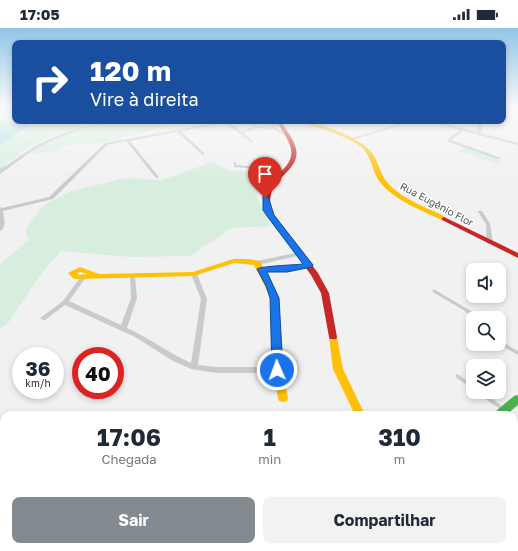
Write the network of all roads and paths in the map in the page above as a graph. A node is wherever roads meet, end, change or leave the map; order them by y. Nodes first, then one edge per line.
1 (73, 131) edge
2 (176, 131) edge
3 (178, 131) edge
4 (243, 131) edge
5 (285, 131) edge
6 (331, 131) edge
7 (377, 131) edge
8 (461, 131) edge
9 (468, 131) edge
10 (240, 133) joint
11 (478, 134) joint
12 (351, 139) junction
13 (127, 140) junction
14 (251, 142) dead end
15 (518, 144) edge
16 (204, 154) dead end
17 (499, 158) dead end
18 (234, 162) dead end
19 (7, 167) junction
20 (0, 169) edge
21 (285, 170) junction
22 (0, 173) edge
23 (157, 177) dead end
24 (1, 208) edge
25 (480, 212) dead end
26 (0, 229) edge
27 (490, 243) junction
28 (300, 254) junction
29 (518, 256) edge
30 (309, 265) junction
31 (259, 266) junction
32 (194, 274) junction
33 (96, 275) junction
34 (84, 276) junction
35 (133, 277) junction
36 (434, 291) dead end
37 (65, 302) junction
38 (467, 311) edge
39 (43, 318) dead end
40 (123, 329) junction
41 (506, 346) edge
42 (518, 353) edge
43 (194, 367) junction
44 (277, 370) junction
45 (457, 376) dead end
46 (466, 382) edge
47 (283, 398) dead end
48 (487, 399) edge
49 (517, 402) edge
50 (358, 411) edge
51 (500, 411) edge
52 (505, 411) edge

1 - 19 street
2 - 13 street
3 - 16 street
4 - 10 lane
5 - 21 street
6 - 12 street, Rua Eugênio Flor
7 - 12 street
8 - 17 street
9 - 11 street
10 - 14 street
11 - 15 street
12 - 27 street, Rua Eugênio Flor
13 - 23 street
13 - 24 street
18 - 21 lane
19 - 20 lane
19 - 22 street
21 - 28 street
24 - 26 street
25 - 27 street
27 - 29 street, Rua Eugênio Flor
28 - 30 street
28 - 31 street
30 - 31 street
30 - 50 street
31 - 32 street
31 - 44 street
32 - 35 street
32 - 43 street
33 - 34 street
33 - 34 street
33 - 35 street
34 - 37 street
35 - 40 street
36 - 38 lane
37 - 39 street
37 - 40 street
40 - 43 street
41 - 42 lane
43 - 44 street
44 - 47 street
45 - 46 lane
48 - 51 lane
49 - 52 street

